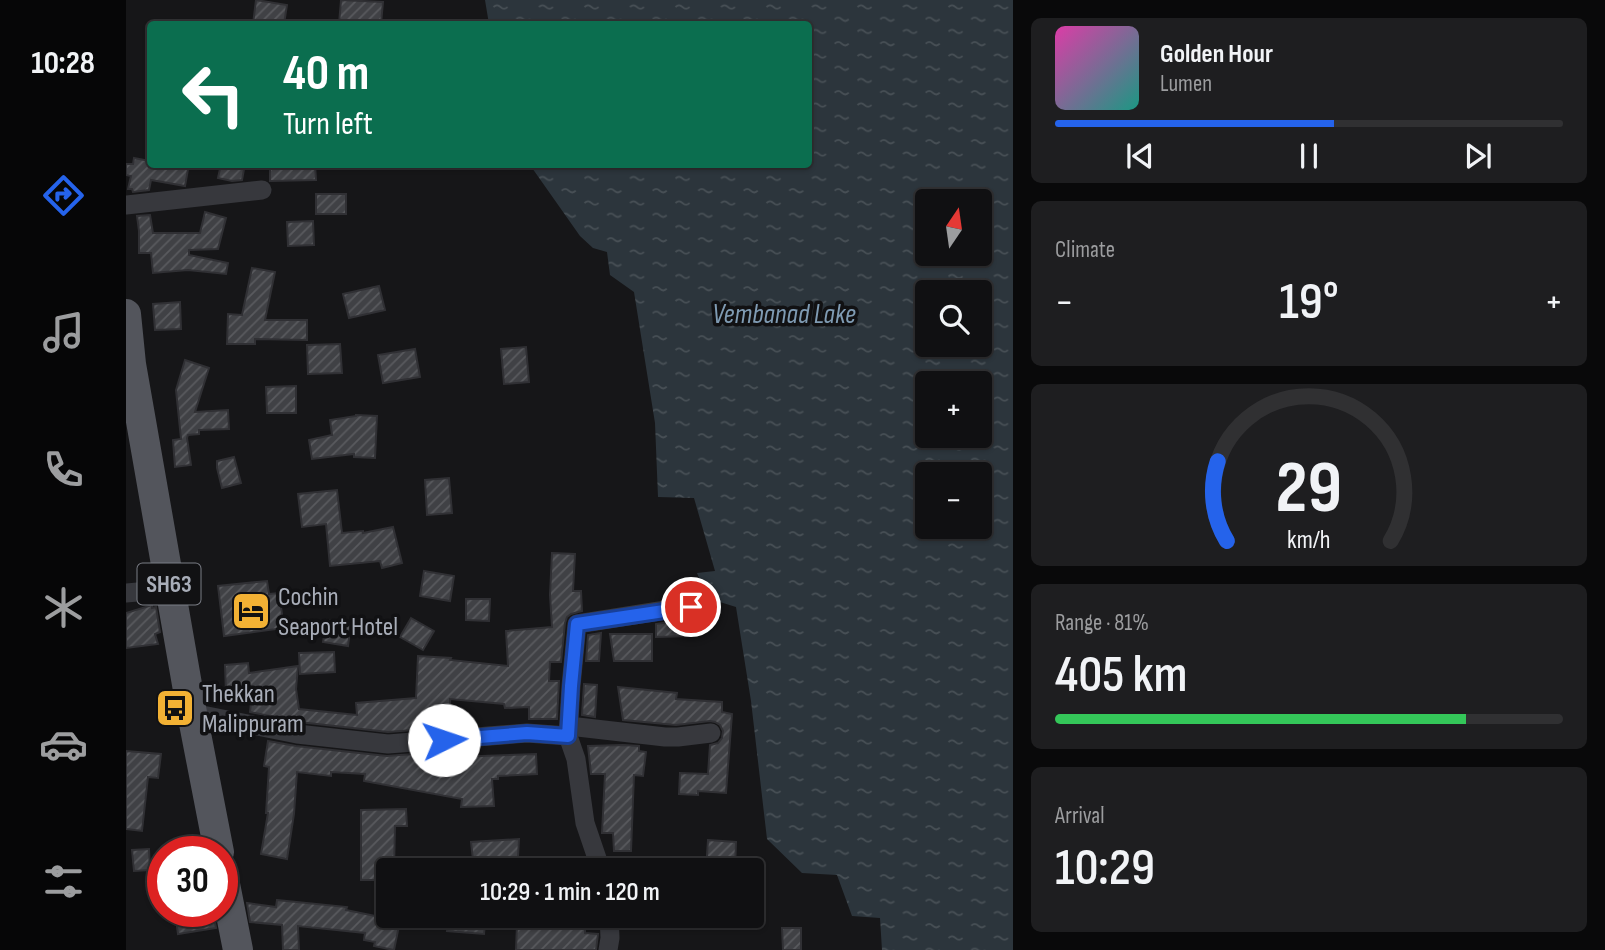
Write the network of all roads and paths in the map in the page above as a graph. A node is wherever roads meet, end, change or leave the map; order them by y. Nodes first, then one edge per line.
1 (262, 190) dead end
2 (126, 205) edge
3 (126, 314) edge
4 (130, 384) edge
5 (170, 589) junction
6 (126, 593) edge
7 (691, 607) dead end
8 (192, 713) junction
9 (568, 731) junction
10 (711, 733) dead end
11 (216, 836) edge
12 (597, 858) edge
13 (233, 927) edge
14 (610, 928) edge
15 (238, 950) edge
16 (608, 950) edge

1 - 2 street
3 - 4 main road, SH63
4 - 5 main road, SH63
5 - 6 street
5 - 8 main road, SH63
7 - 9 street
8 - 9 street
8 - 11 main road, SH63
9 - 10 street
9 - 12 street
13 - 15 main road
14 - 16 street

